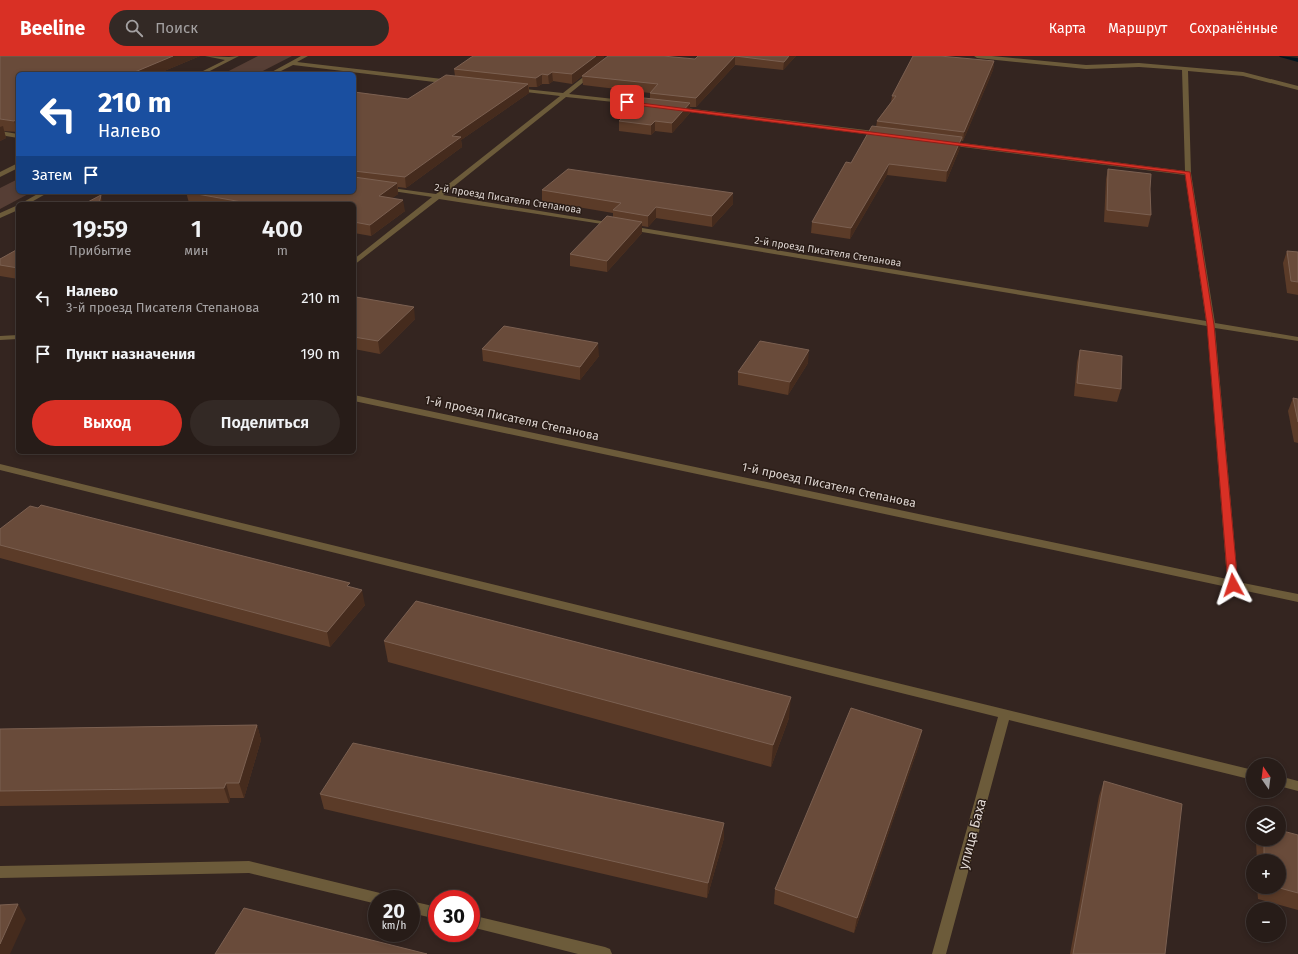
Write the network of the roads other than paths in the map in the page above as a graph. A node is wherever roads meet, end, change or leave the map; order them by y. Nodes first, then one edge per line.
1 (208, 56) edge
2 (236, 56) edge
3 (305, 56) edge
4 (613, 56) edge
5 (977, 56) edge
6 (230, 59) junction
7 (292, 63) junction
8 (1185, 69) junction
9 (204, 72) edge
10 (275, 72) edge
11 (456, 82) edge
12 (510, 88) edge
13 (1298, 88) edge
14 (564, 94) junction
15 (659, 106) edge
16 (667, 107) edge
17 (0, 133) edge
18 (888, 135) edge
19 (16, 136) edge
20 (943, 142) edge
21 (16, 166) edge
22 (1188, 173) junction
23 (0, 175) edge
24 (377, 187) edge
25 (42, 194) edge
26 (438, 196) junction
27 (27, 202) edge
28 (16, 208) edge
29 (0, 216) edge
30 (356, 261) edge
31 (1211, 325) junction
32 (0, 338) edge
33 (16, 338) edge
34 (1298, 339) edge
35 (356, 398) edge
36 (0, 467) edge
37 (1233, 585) junction
38 (1298, 598) edge
39 (1005, 713) junction
40 (1246, 773) edge
41 (1286, 783) edge
42 (1298, 786) edge
43 (0, 872) edge
44 (368, 896) edge
45 (480, 923) edge
46 (606, 954) edge
47 (939, 954) edge

1 - 6 street
2 - 6 street
3 - 7 street
4 - 14 street
5 - 8 street
6 - 9 street
7 - 10 street
7 - 11 street
8 - 13 street
8 - 22 street
12 - 14 street
14 - 15 street
14 - 26 street
16 - 18 street
17 - 19 street
20 - 22 street
21 - 23 street
22 - 31 street
24 - 26 street, 2-й проезд Писателя Степанова
25 - 27 street
26 - 30 street
26 - 31 street, 2-й проезд Писателя Степанова
28 - 29 street
31 - 34 street, 2-й проезд Писателя Степанова
31 - 37 street
32 - 33 street
35 - 37 street, 1-й проезд Писателя Степанова
36 - 39 street
37 - 38 street, 1-й проезд Писателя Степанова
39 - 40 street
39 - 47 street, улица Баха
41 - 42 street
43 - 44 street
45 - 46 street

